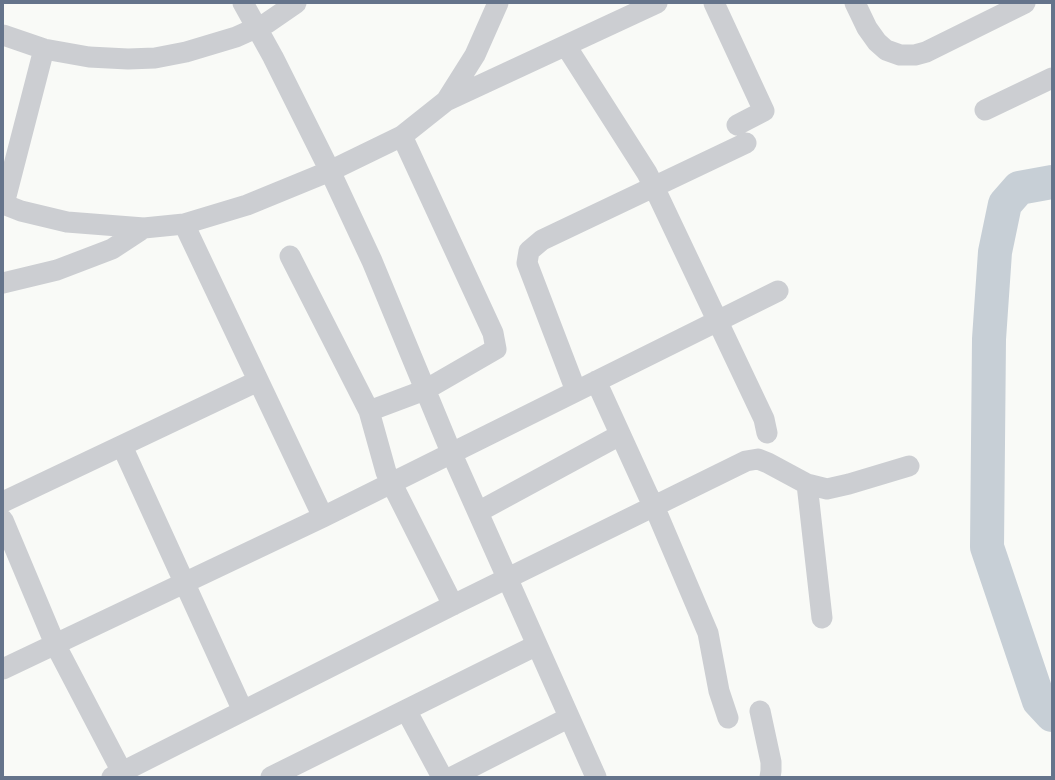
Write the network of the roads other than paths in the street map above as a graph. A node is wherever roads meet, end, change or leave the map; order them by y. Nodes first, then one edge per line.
1 (243, 3) edge
2 (296, 3) edge
3 (498, 3) edge
4 (657, 3) edge
5 (714, 3) edge
6 (855, 3) edge
7 (1025, 3) edge
8 (256, 27) junction
9 (3, 34) edge
10 (566, 46) junction
11 (44, 49) junction
12 (1052, 78) edge
13 (446, 101) junction
14 (985, 110) dead end
15 (402, 136) junction
16 (330, 171) junction
17 (654, 187) junction
18 (4, 204) edge
19 (184, 224) junction
20 (144, 228) junction
21 (290, 256) dead end
22 (3, 283) edge
23 (778, 291) dead end
24 (718, 320) junction
25 (258, 381) junction
26 (596, 381) junction
27 (425, 390) junction
28 (576, 391) junction
29 (369, 411) junction
30 (767, 433) dead end
31 (620, 435) junction
32 (122, 446) junction
33 (451, 452) junction
34 (909, 466) dead end
35 (392, 482) junction
36 (807, 484) junction
37 (3, 502) edge
38 (654, 506) junction
39 (478, 512) junction
40 (323, 517) junction
41 (3, 520) edge
42 (507, 578) junction
43 (184, 582) junction
44 (454, 605) junction
45 (822, 618) dead end
46 (56, 644) junction
47 (537, 645) junction
48 (3, 668) edge
49 (406, 710) junction
50 (243, 711) junction
51 (760, 711) dead end
52 (568, 718) junction
53 (728, 718) dead end
54 (117, 775) edge
55 (271, 777) edge
56 (442, 777) edge
57 (452, 777) edge
58 (596, 777) edge
59 (770, 777) edge

1 - 8 street
2 - 8 street
3 - 13 street
4 - 10 street
5 - 17 street
6 - 7 street
8 - 11 street
8 - 16 street
9 - 11 street
10 - 13 street
10 - 17 street
11 - 18 street
12 - 14 street
13 - 15 street
15 - 16 street
15 - 27 street
16 - 19 street
16 - 27 street
17 - 24 street
17 - 28 street
18 - 20 street
19 - 20 street
19 - 25 street
20 - 22 street
21 - 29 street
23 - 24 street
24 - 26 street
24 - 30 street
25 - 32 street
25 - 40 street
26 - 28 street
26 - 31 street
27 - 29 street
27 - 33 street
28 - 33 street
29 - 35 street
31 - 38 street
31 - 39 street
32 - 37 street
32 - 43 street
33 - 35 street
33 - 39 street
34 - 36 street
35 - 40 street
35 - 44 street
36 - 38 street
36 - 45 street
38 - 42 street
38 - 53 street
39 - 42 street
40 - 43 street
41 - 46 street
42 - 44 street
42 - 47 street
43 - 46 street
43 - 50 street
44 - 50 street
46 - 48 street
46 - 54 street
47 - 49 street
47 - 52 street
49 - 55 street
49 - 56 street
50 - 54 street
51 - 59 street
52 - 57 street
52 - 58 street

